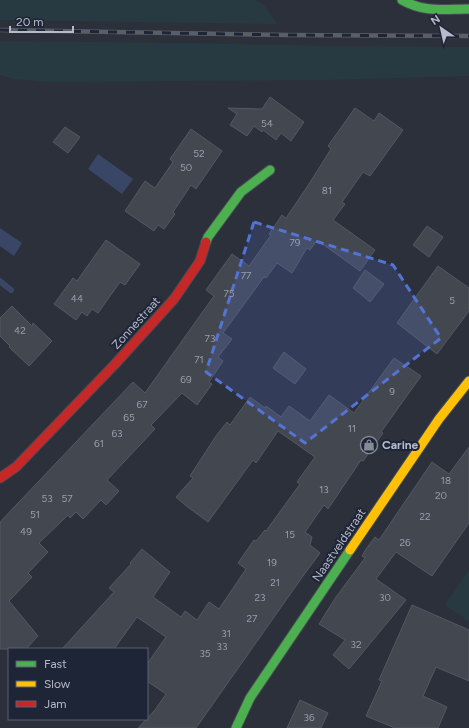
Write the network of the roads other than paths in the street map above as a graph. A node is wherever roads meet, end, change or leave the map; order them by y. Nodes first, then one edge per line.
1 (402, 0) edge
2 (469, 10) edge
3 (270, 170) dead end
4 (469, 381) edge
5 (0, 478) edge
6 (236, 728) edge

1 - 2 street
3 - 5 street, Zonnestraat
4 - 6 street, Naastveldstraat

